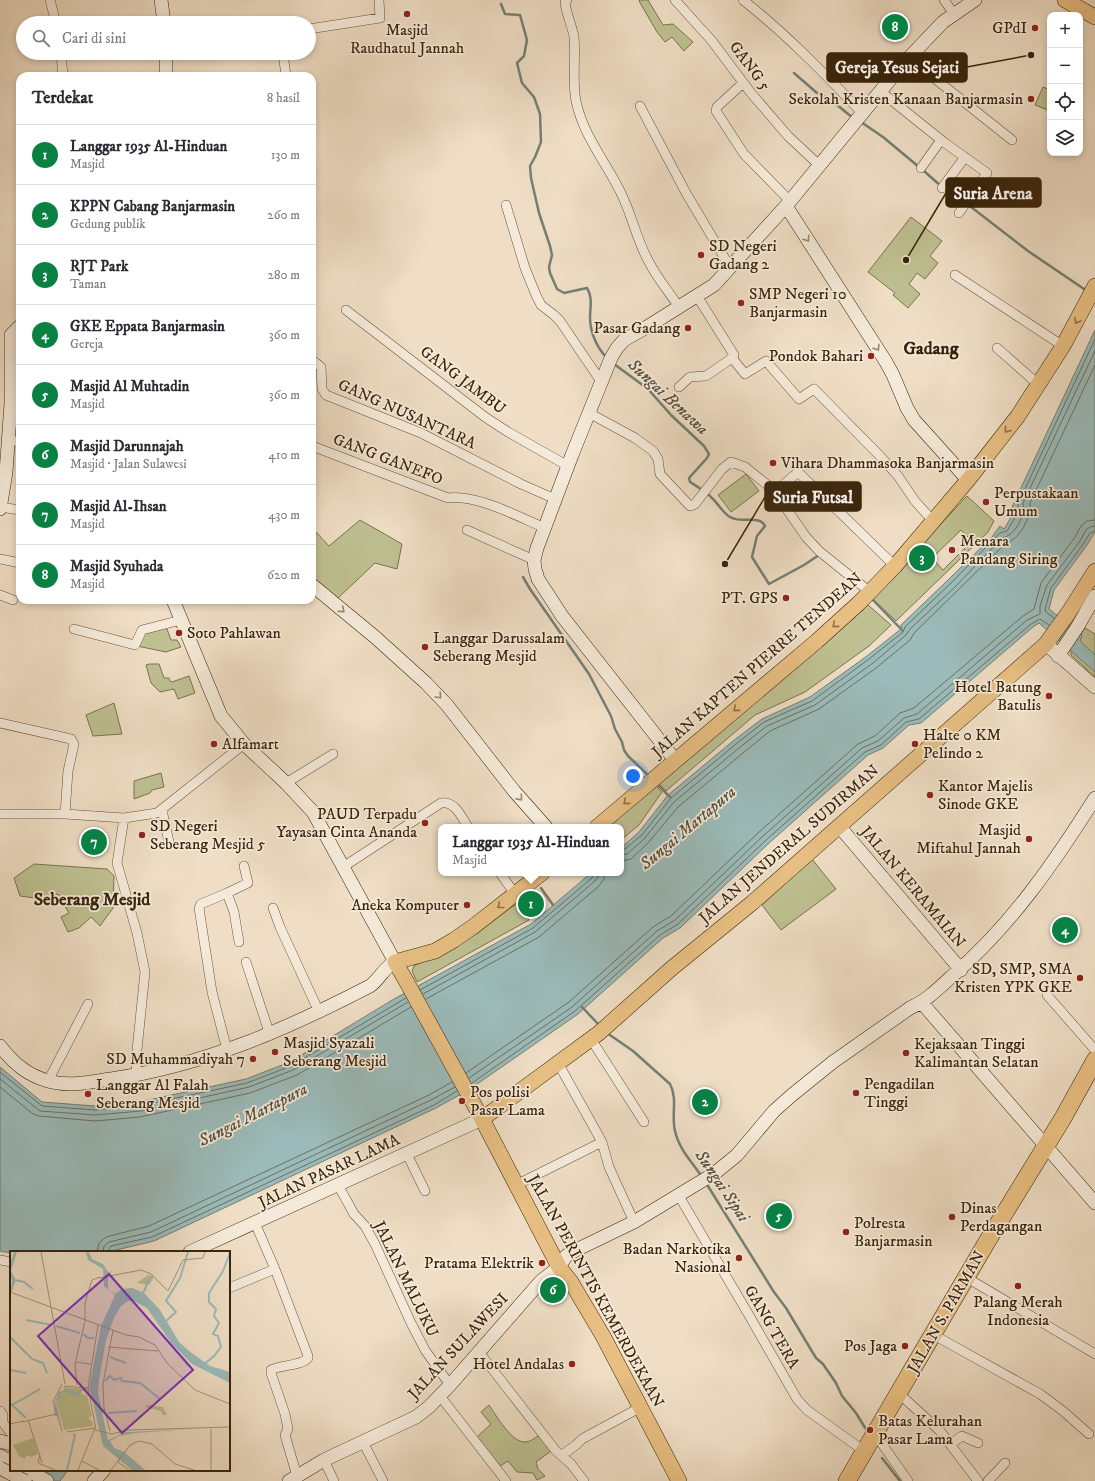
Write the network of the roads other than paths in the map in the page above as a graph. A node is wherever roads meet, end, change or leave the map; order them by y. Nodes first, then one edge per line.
1 (50, 0) edge
2 (161, 0) edge
3 (379, 0) edge
4 (567, 0) edge
5 (675, 0) edge
6 (743, 0) edge
7 (944, 0) edge
8 (975, 0) edge
9 (1066, 0) edge
10 (954, 14) junction
11 (54, 16) edge
12 (163, 16) edge
13 (1095, 17) edge
14 (316, 28) edge
15 (909, 58) junction
16 (62, 60) edge
17 (166, 60) edge
18 (284, 60) edge
19 (63, 72) edge
20 (166, 72) edge
21 (285, 72) edge
22 (743, 83) junction
23 (880, 91) junction
24 (640, 106) dead end
25 (862, 113) junction
26 (941, 140) junction
27 (1012, 140) dead end
28 (965, 157) junction
29 (819, 165) junction
30 (921, 168) dead end
31 (942, 188) dead end
32 (788, 204) junction
33 (506, 205) dead end
34 (959, 213) dead end
35 (730, 267) junction
36 (955, 275) dead end
37 (1095, 286) edge
38 (697, 296) junction
39 (679, 307) junction
40 (346, 310) dead end
41 (16, 330) edge
42 (1063, 346) junction
43 (997, 348) dead end
44 (732, 358) junction
45 (316, 363) edge
46 (602, 383) junction
47 (1039, 385) junction
48 (678, 387) dead end
49 (589, 413) junction
50 (14, 441) edge
51 (316, 448) edge
52 (568, 466) junction
53 (968, 480) junction
54 (775, 492) junction
55 (555, 499) junction
56 (0, 508) edge
57 (16, 510) edge
58 (933, 522) junction
59 (545, 528) junction
60 (467, 530) dead end
61 (0, 559) edge
62 (534, 560) junction
63 (16, 562) edge
64 (895, 566) junction
65 (1095, 571) edge
66 (316, 588) edge
67 (0, 595) edge
68 (868, 595) junction
69 (1095, 596) edge
70 (13, 600) dead end
71 (175, 604) edge
72 (181, 620) junction
73 (74, 629) dead end
74 (1048, 641) junction
75 (1061, 652) junction
76 (1095, 688) edge
77 (0, 723) edge
78 (244, 744) junction
79 (333, 754) dead end
80 (675, 760) junction
81 (286, 783) junction
82 (1095, 798) edge
83 (162, 810) junction
84 (0, 814) edge
85 (65, 814) junction
86 (124, 818) junction
87 (466, 824) edge
88 (543, 824) edge
89 (600, 824) edge
90 (839, 826) junction
91 (169, 842) dead end
92 (244, 866) dead end
93 (343, 868) junction
94 (502, 876) edge
95 (538, 876) edge
96 (227, 893) junction
97 (515, 894) junction
98 (273, 908) dead end
99 (239, 942) dead end
100 (246, 962) dead end
101 (395, 962) junction
102 (961, 970) junction
103 (1047, 995) dead end
104 (922, 1003) junction
105 (88, 1004) dead end
106 (319, 1012) junction
107 (270, 1035) junction
108 (595, 1036) junction
109 (0, 1046) edge
110 (227, 1050) junction
111 (1095, 1062) edge
112 (558, 1063) junction
113 (136, 1076) junction
114 (48, 1081) junction
115 (482, 1119) junction
116 (644, 1122) dead end
117 (602, 1142) junction
118 (1049, 1149) junction
119 (407, 1154) junction
120 (338, 1185) junction
121 (516, 1185) junction
122 (424, 1191) dead end
123 (679, 1196) junction
124 (1095, 1203) edge
125 (634, 1222) junction
126 (255, 1223) junction
127 (207, 1249) edge
128 (196, 1251) edge
129 (0, 1260) edge
130 (10, 1262) edge
131 (559, 1267) junction
132 (275, 1269) junction
133 (974, 1282) junction
134 (230, 1288) edge
135 (933, 1347) junction
136 (479, 1352) junction
137 (1095, 1354) edge
138 (450, 1385) junction
139 (440, 1396) junction
140 (905, 1399) junction
141 (641, 1407) junction
142 (0, 1411) edge
143 (10, 1432) edge
144 (1089, 1434) dead end
145 (0, 1441) edge
146 (880, 1441) junction
147 (363, 1442) junction
148 (978, 1443) dead end
149 (10, 1444) edge
150 (951, 1444) junction
151 (562, 1455) junction
152 (0, 1456) edge
153 (863, 1458) junction
154 (324, 1460) junction
155 (10, 1461) edge
156 (1005, 1463) dead end
157 (29, 1471) edge
158 (103, 1471) edge
159 (5, 1474) edge
160 (293, 1479) edge
161 (25, 1481) edge
162 (47, 1481) edge
163 (94, 1481) edge
164 (334, 1481) edge
165 (384, 1481) edge
166 (506, 1481) edge
167 (584, 1481) edge
168 (679, 1481) edge
169 (847, 1481) edge
170 (856, 1481) edge
171 (908, 1481) edge
172 (978, 1481) edge
173 (988, 1481) edge

1 - 11 street
2 - 12 street
3 - 14 street
4 - 39 street
5 - 22 street, GANG 5
6 - 25 street
7 - 10 street
8 - 10 street
9 - 13 main road
10 - 15 street
15 - 23 street
15 - 27 street
16 - 19 street
17 - 20 street
18 - 21 street
22 - 29 street, GANG 5
22 - 32 street
23 - 25 street
23 - 26 street
24 - 35 street
25 - 29 street
26 - 28 street
26 - 30 street
28 - 31 street
28 - 34 street
29 - 32 street
32 - 35 street
32 -> 53 street
33 - 46 street
35 - 38 street
36 - 42 street
37 -> 42 main road, JALAN KAPTEN PIERRE TENDEAN
38 - 39 street
38 - 44 street
39 - 46 street
40 - 52 street, GANG JAMBU
41 - 50 street
42 - 47 main road, JALAN KAPTEN PIERRE TENDEAN
43 - 47 street
44 - 48 street
44 - 58 street
45 - 55 street, GANG NUSANTARA
46 - 49 street
47 -> 53 main road, JALAN KAPTEN PIERRE TENDEAN
49 - 52 street
49 - 54 street
50 - 56 street
51 - 59 street, GANG GANEFO
52 - 55 street
53 - 58 main road, JALAN KAPTEN PIERRE TENDEAN
54 - 64 street
54 - 68 street
55 - 59 street
56 - 57 street
58 - 64 main road, JALAN KAPTEN PIERRE TENDEAN
59 - 62 street
60 - 62 street
61 - 63 street
62 - 80 street
64 - 68 main road, JALAN KAPTEN PIERRE TENDEAN
65 - 74 main road, JALAN JENDERAL SUDIRMAN
66 -> 88 street
67 - 70 street
68 -> 80 main road, JALAN KAPTEN PIERRE TENDEAN
69 - 75 street
71 - 72 street
72 - 73 street
72 - 78 street
74 - 75 street
74 - 90 main road, JALAN JENDERAL SUDIRMAN
75 - 76 street
77 - 85 street
78 - 81 street
78 - 83 street
79 - 81 street
80 -> 89 main road, JALAN KAPTEN PIERRE TENDEAN
81 - 93 street
82 - 102 street, JALAN SULAWESI
83 - 86 street
83 - 91 street
84 - 85 street
85 - 86 street
86 - 113 street
87 - 93 street
90 - 102 street, JALAN KERAMAIAN
90 - 108 main road, JALAN JENDERAL SUDIRMAN
92 - 96 street
93 - 101 street
94 - 97 street
95 - 97 main road
96 - 99 street
96 - 110 street
97 -> 101 main road
98 - 106 street
100 - 107 street
101 - 106 street
101 - 115 main road, JALAN PERINTIS KEMERDEKAAN
102 - 104 street, JALAN SULAWESI
103 - 111 street
104 - 118 street
104 - 123 street, JALAN SULAWESI
105 - 114 street
106 - 107 street
107 - 110 street
108 - 112 main road, JALAN JENDERAL SUDIRMAN
108 - 116 street
109 - 114 street
110 - 113 street
111 - 118 highway, JALAN S. PARMAN
112 - 115 main road, JALAN JENDERAL SUDIRMAN
112 - 117 street
113 - 114 street
115 - 119 street, JALAN PASAR LAMA
115 - 121 main road, JALAN PERINTIS KEMERDEKAAN
117 - 121 street
117 - 125 street
118 - 124 street
118 - 133 highway, JALAN S. PARMAN
118 - 135 highway, JALAN S. PARMAN
119 - 120 street, JALAN PASAR LAMA
119 - 122 street
120 - 126 street, JALAN PASAR LAMA
120 - 138 street, JALAN MALUKU
121 - 131 main road, JALAN PERINTIS KEMERDEKAAN
123 - 125 street, JALAN SULAWESI
123 - 153 street, GANG TERA
125 - 131 street, JALAN SULAWESI
126 - 127 street, JALAN PASAR LAMA
126 - 132 street
127 - 128 street, JALAN PASAR LAMA
129 - 130 street
131 - 136 street, JALAN SULAWESI
131 - 141 main road, JALAN PERINTIS KEMERDEKAAN
132 - 134 street
132 - 160 street
133 - 135 highway, JALAN S. PARMAN
133 - 137 street
135 - 140 highway, JALAN S. PARMAN
135 - 144 street
135 - 153 highway, JALAN S. PARMAN
136 - 138 street, JALAN SULAWESI
136 - 151 street
138 - 139 street, JALAN SULAWESI
139 - 147 street, JALAN SULAWESI
139 - 166 street
140 - 146 highway, JALAN S. PARMAN
140 - 150 street
141 - 151 street
141 - 168 main road, JALAN PERINTIS KEMERDEKAAN
142 - 143 street
145 - 149 street
146 - 153 highway, JALAN S. PARMAN
146 - 171 street
147 - 154 street, JALAN SULAWESI
147 - 165 street
148 - 150 street
150 - 172 street
151 - 167 street
152 - 155 street
153 - 169 highway, JALAN S. PARMAN
153 - 170 highway, JALAN S. PARMAN
154 - 160 street, JALAN SULAWESI
154 - 164 street
156 - 173 street
157 - 162 street
158 - 163 street
159 - 161 street, bridge

